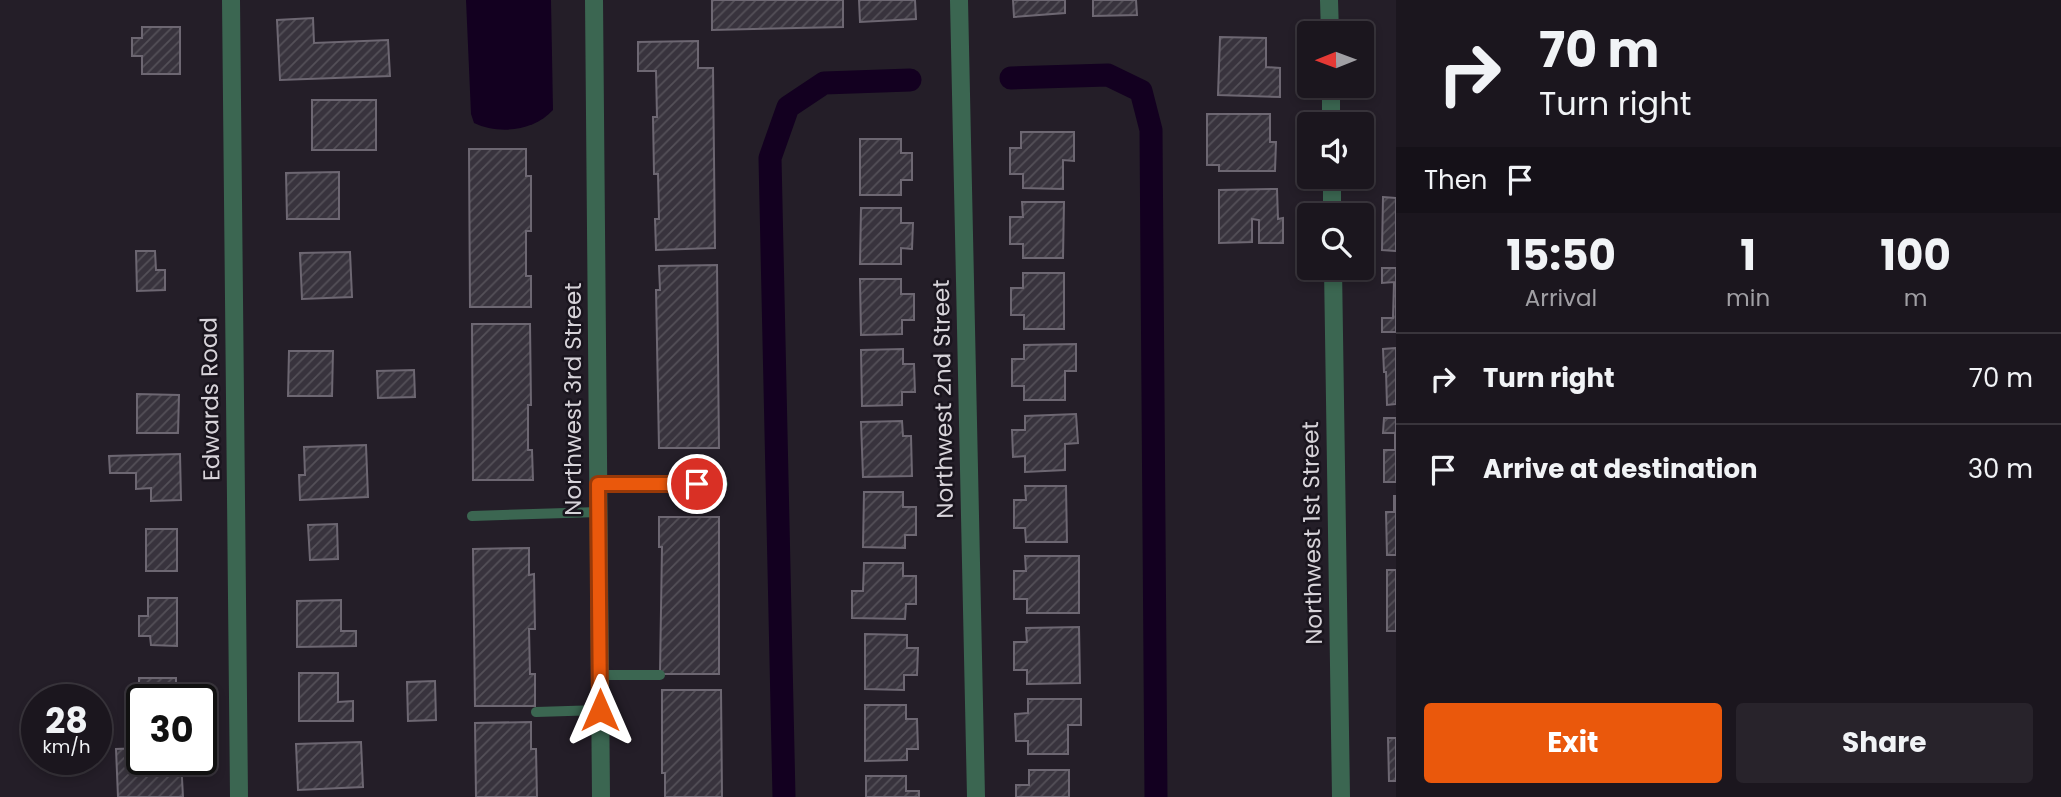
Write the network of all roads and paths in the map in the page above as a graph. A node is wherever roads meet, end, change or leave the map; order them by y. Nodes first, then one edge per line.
1 (231, 0) edge
2 (594, 0) edge
3 (959, 0) edge
4 (1329, 0) edge
5 (1330, 21) edge
6 (1333, 280) edge
7 (598, 484) junction
8 (723, 484) dead end
9 (599, 512) junction
10 (472, 516) dead end
11 (600, 675) junction
12 (660, 675) dead end
13 (600, 710) junction
14 (536, 712) dead end
15 (239, 797) edge
16 (601, 797) edge
17 (976, 797) edge
18 (1341, 797) edge

1 - 15 street, Edwards Road
2 - 7 street, Northwest 3rd Street
3 - 17 street, Northwest 2nd Street
4 - 5 street
6 - 18 street, Northwest 1st Street
7 - 8 lane
7 - 9 street, Northwest 3rd Street
9 - 10 lane
9 - 11 street, Northwest 3rd Street
11 - 12 lane
11 - 13 street, Northwest 3rd Street
13 - 14 lane
13 - 16 street, Northwest 3rd Street

